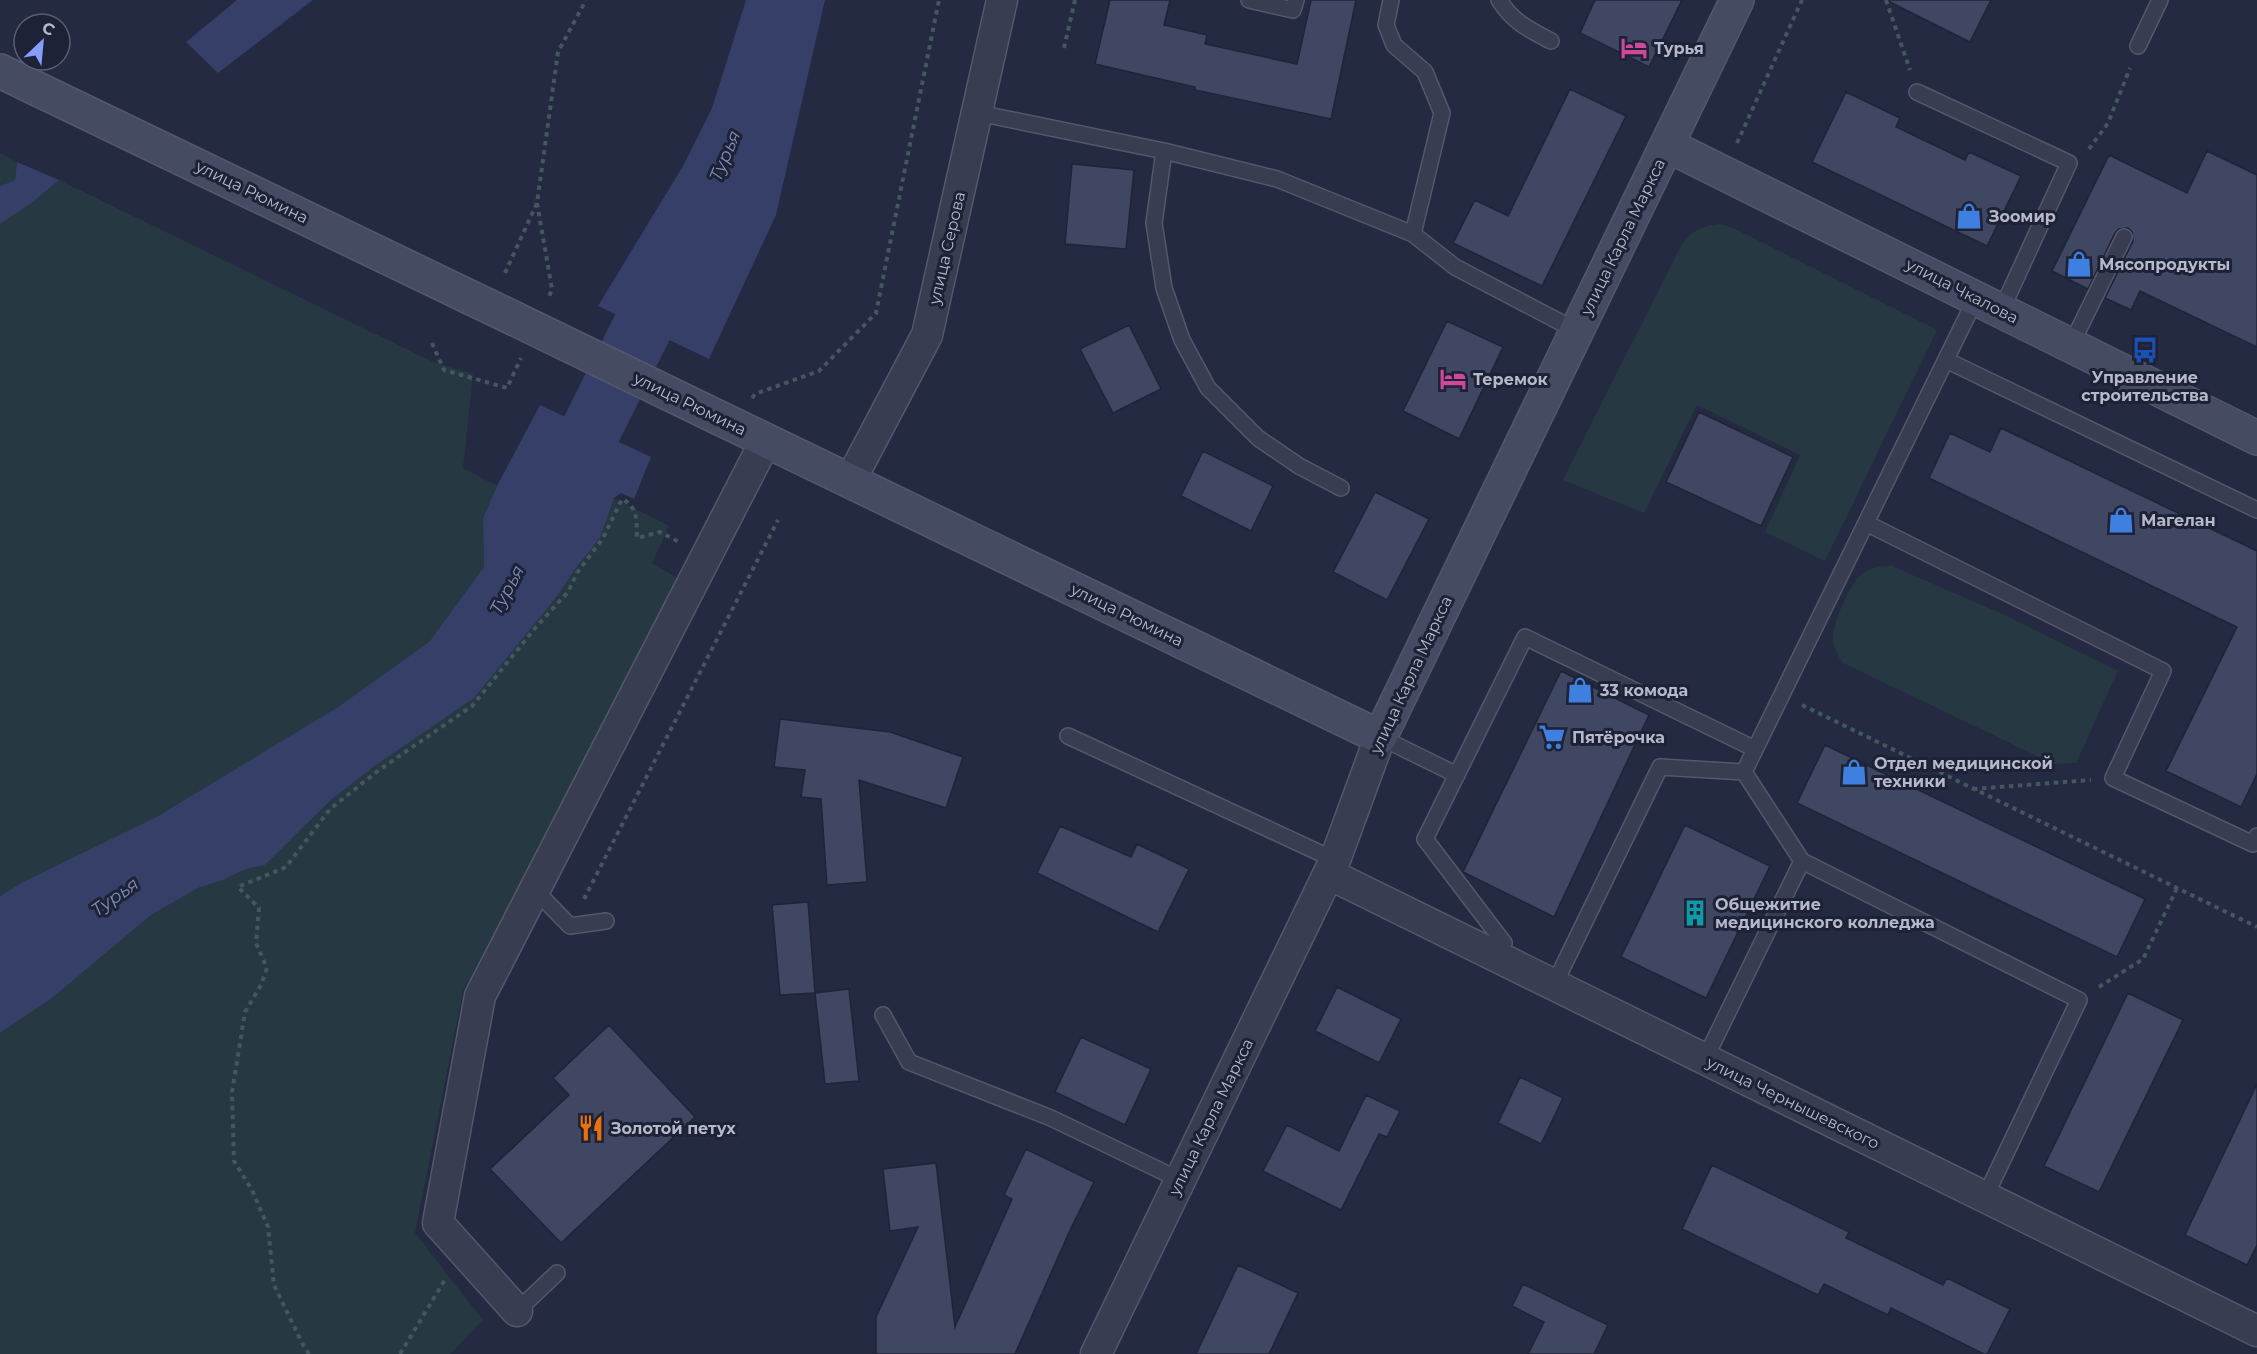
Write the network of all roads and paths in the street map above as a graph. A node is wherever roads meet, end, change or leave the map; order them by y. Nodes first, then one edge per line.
1 (586, 0) edge
2 (939, 0) edge
3 (1002, 0) edge
4 (1076, 0) edge
5 (1249, 0) edge
6 (1296, 0) edge
7 (1391, 0) edge
8 (1499, 0) edge
9 (1737, 0) edge
10 (1802, 0) edge
11 (1886, 0) edge
12 (2160, 0) edge
13 (1551, 41) dead end
14 (2138, 46) joint
15 (1065, 48) dead end
16 (0, 71) edge
17 (1917, 92) joint
18 (978, 113) junction
19 (1736, 143) dead end
20 (1667, 145) junction
21 (1164, 151) junction
22 (2069, 163) junction
23 (1413, 234) junction
24 (2124, 237) dead end
25 (505, 273) dead end
26 (1989, 304) junction
27 (1577, 331) junction
28 (432, 343) dead end
29 (2071, 345) junction
30 (1946, 360) junction
31 (507, 388) dead end
32 (754, 394) dead end
33 (2257, 438) edge
34 (766, 440) junction
35 (850, 481) junction
36 (1341, 488) dead end
37 (2257, 510) edge
38 (777, 520) dead end
39 (1866, 523) junction
40 (660, 532) dead end
41 (1782, 695) junction
42 (1068, 736) dead end
43 (1380, 737) junction
44 (1755, 749) junction
45 (1744, 772) junction
46 (1457, 775) junction
47 (2113, 778) junction
48 (1972, 789) junction
49 (2257, 836) edge
50 (1802, 861) junction
51 (1332, 867) junction
52 (2177, 888) junction
53 (535, 890) junction
54 (606, 921) dead end
55 (570, 926) junction
56 (2257, 927) edge
57 (1497, 957) junction
58 (1554, 985) junction
59 (2079, 1000) junction
60 (883, 1015) dead end
61 (1705, 1059) junction
62 (1180, 1180) junction
63 (1985, 1197) junction
64 (465, 1254) junction
65 (557, 1273) dead end
66 (517, 1311) joint
67 (2257, 1331) edge
68 (309, 1354) edge
69 (400, 1354) edge
70 (1096, 1354) edge

1 - 25 path
2 - 32 path
3 - 18 street, улица Серова
4 - 15 path
5 - 6 lane
7 - 23 lane
8 - 13 lane
9 - 20 main road, улица Карла Маркса
10 - 19 path
11 - 17 path
12 - 14 lane
14 - 22 path
16 - 34 main road, улица Рюмина, bridge
17 - 22 lane
18 - 21 lane
18 - 35 street, улица Серова
20 - 26 main road, улица Чкалова
20 - 27 main road, улица Карла Маркса
21 - 23 lane
21 - 36 lane
22 - 26 lane
23 - 27 lane
24 - 29 lane
26 - 29 main road, улица Чкалова
26 - 30 lane
27 - 43 main road, улица Карла Маркса
28 - 31 path
29 - 33 main road, улица Чкалова
30 - 37 lane
30 - 39 lane
34 - 35 main road, улица Рюмина
34 - 53 street
35 - 43 main road, улица Рюмина
38 - 55 path
39 - 41 lane
39 - 47 lane
40 - 68 path
41 - 44 lane
41 - 48 path
42 - 51 lane
43 - 46 lane
43 - 51 street, улица Карла Маркса
44 - 45 lane
44 - 46 lane
45 - 50 lane
45 - 58 lane
46 - 57 lane
47 - 48 path
47 - 49 lane
48 - 52 path
50 - 59 lane
50 - 61 lane
51 - 57 street, улица Чернышевского
51 - 62 street, улица Карла Маркса
52 - 56 path
52 - 59 path
53 - 55 lane
53 - 64 street
54 - 55 lane
57 - 58 street, улица Чернышевского
58 - 61 street, улица Чернышевского
59 - 63 lane
60 - 62 lane
61 - 63 street, улица Чернышевского
62 - 70 street, улица Карла Маркса
63 - 67 street, улица Чернышевского
64 - 66 street
64 - 69 path
65 - 66 lane

